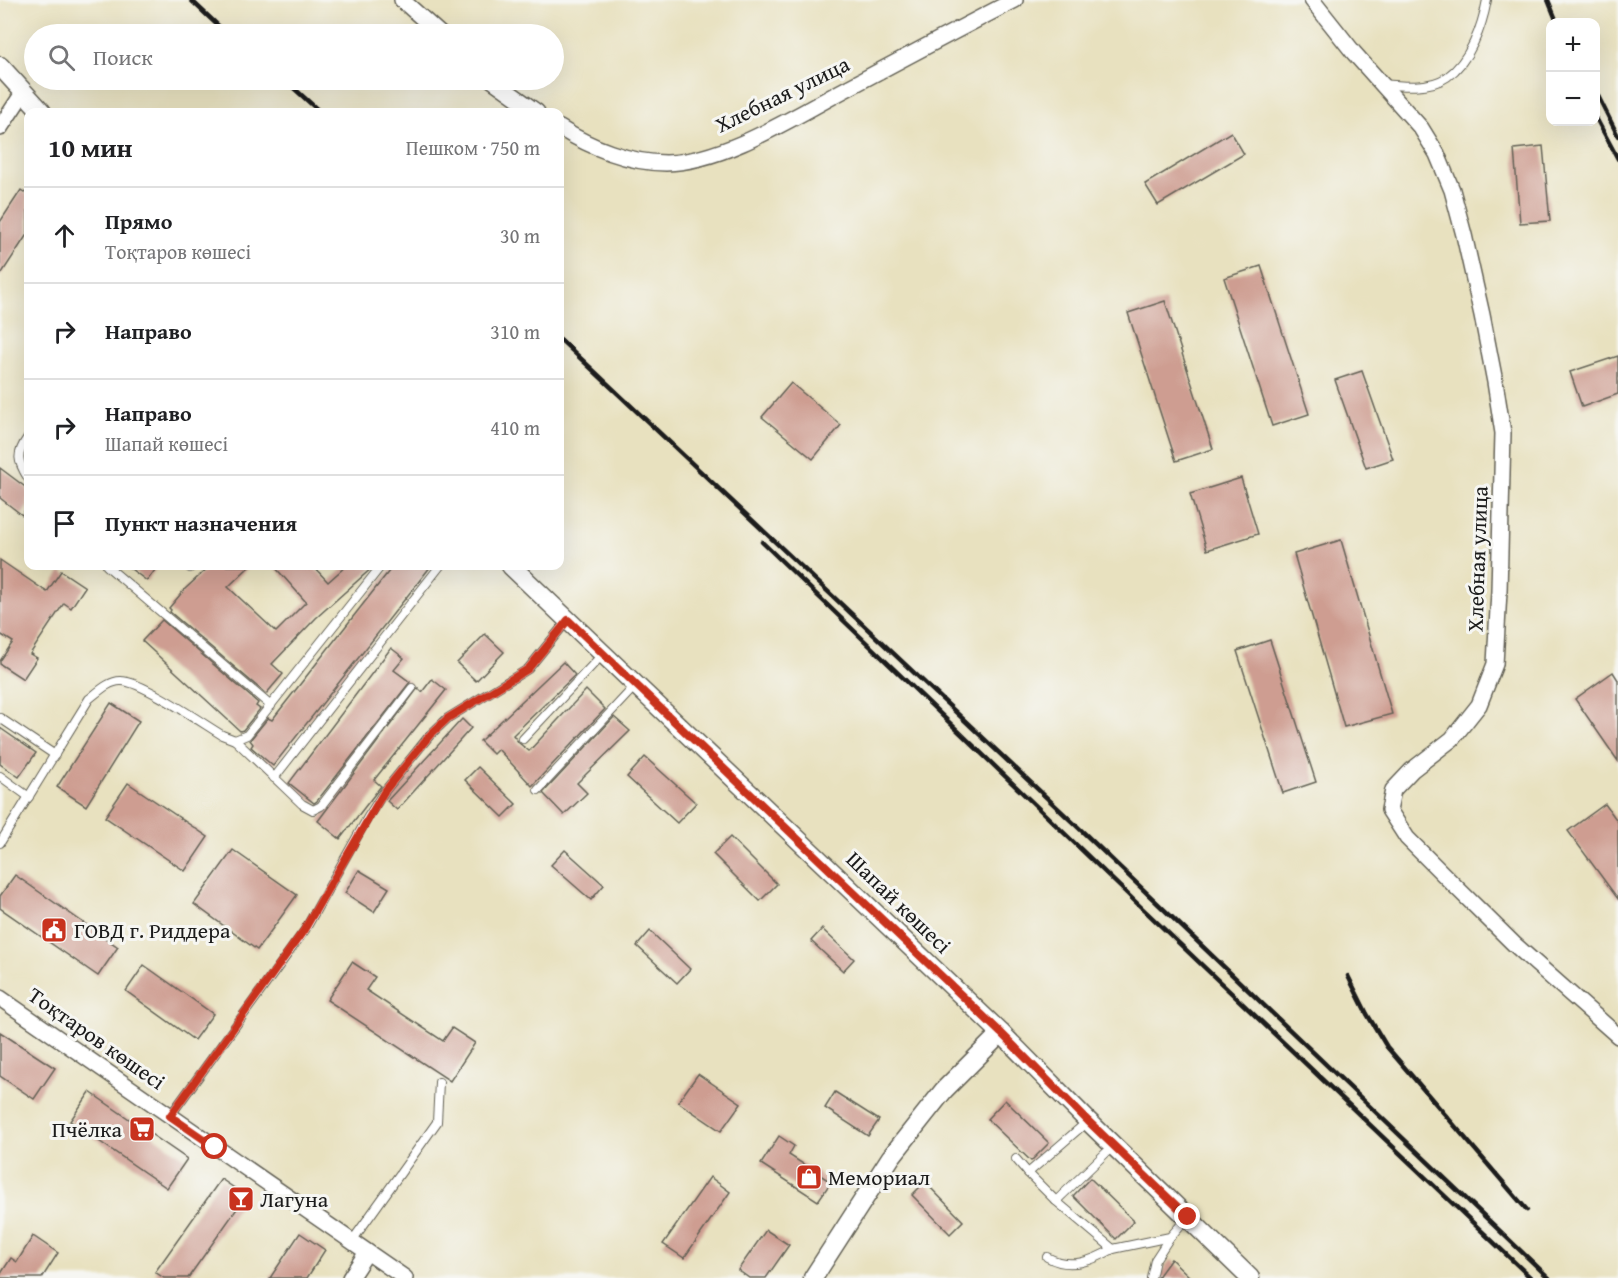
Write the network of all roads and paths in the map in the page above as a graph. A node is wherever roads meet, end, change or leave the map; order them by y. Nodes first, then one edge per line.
1 (402, 0) edge
2 (1015, 0) edge
3 (1312, 0) edge
4 (1487, 0) edge
5 (429, 24) edge
6 (0, 66) edge
7 (1381, 84) junction
8 (506, 90) edge
9 (23, 93) junction
10 (38, 108) edge
11 (531, 108) edge
12 (0, 128) edge
13 (564, 130) edge
14 (24, 443) edge
15 (24, 470) edge
16 (112, 570) edge
17 (378, 570) edge
18 (437, 570) edge
19 (515, 570) edge
20 (568, 620) junction
21 (603, 654) junction
22 (636, 685) junction
23 (412, 688) dead end
24 (271, 706) junction
25 (0, 718) edge
26 (523, 739) dead end
27 (235, 740) junction
28 (55, 755) junction
29 (0, 776) edge
30 (274, 778) junction
31 (538, 790) dead end
32 (29, 796) junction
33 (0, 843) edge
34 (0, 998) edge
35 (1001, 1033) junction
36 (1618, 1036) edge
37 (440, 1082) dead end
38 (170, 1116) junction
39 (1088, 1121) junction
40 (1113, 1146) junction
41 (1016, 1159) dead end
42 (1029, 1173) junction
43 (1056, 1202) junction
44 (1188, 1217) junction
45 (1170, 1237) junction
46 (351, 1241) junction
47 (1113, 1249) junction
48 (367, 1252) junction
49 (1047, 1257) dead end
50 (350, 1278) edge
51 (405, 1278) edge
52 (813, 1278) edge
53 (1151, 1278) edge
54 (1250, 1278) edge

1 - 5 street
2 - 13 street, Хлебная улица
3 - 7 street, Хлебная улица
4 - 7 lane
6 - 9 street
7 - 36 street, Хлебная улица
8 - 11 street
9 - 10 street
9 - 12 street
14 - 15 lane
16 - 24 lane
17 - 24 lane
18 - 30 lane
19 - 20 street, Шапай көшесі
20 - 21 street, Шапай көшесі
20 - 38 lane
21 - 22 street, Шапай көшесі
21 - 26 lane
22 - 31 lane
22 - 35 street, Шапай көшесі
23 - 30 lane
24 - 27 lane
25 - 28 lane
27 - 28 lane
27 - 30 lane
28 - 32 lane
29 - 32 lane
32 - 33 lane
34 - 38 street, Тоқтаров көшесі
35 - 39 street, Шапай көшесі
35 - 52 street
37 - 46 lane
38 - 46 street, Тоқтаров көшесі
39 - 40 street, Шапай көшесі
39 - 42 lane
40 - 43 lane
40 - 44 street, Шапай көшесі
41 - 42 lane
42 - 43 lane
43 - 47 lane
44 - 45 lane
44 - 54 street, Шапай көшесі
45 - 47 lane
45 - 53 lane
46 - 48 street, Тоқтаров көшесі
47 - 49 lane
48 - 50 street
48 - 51 street, Тоқтаров көшесі

